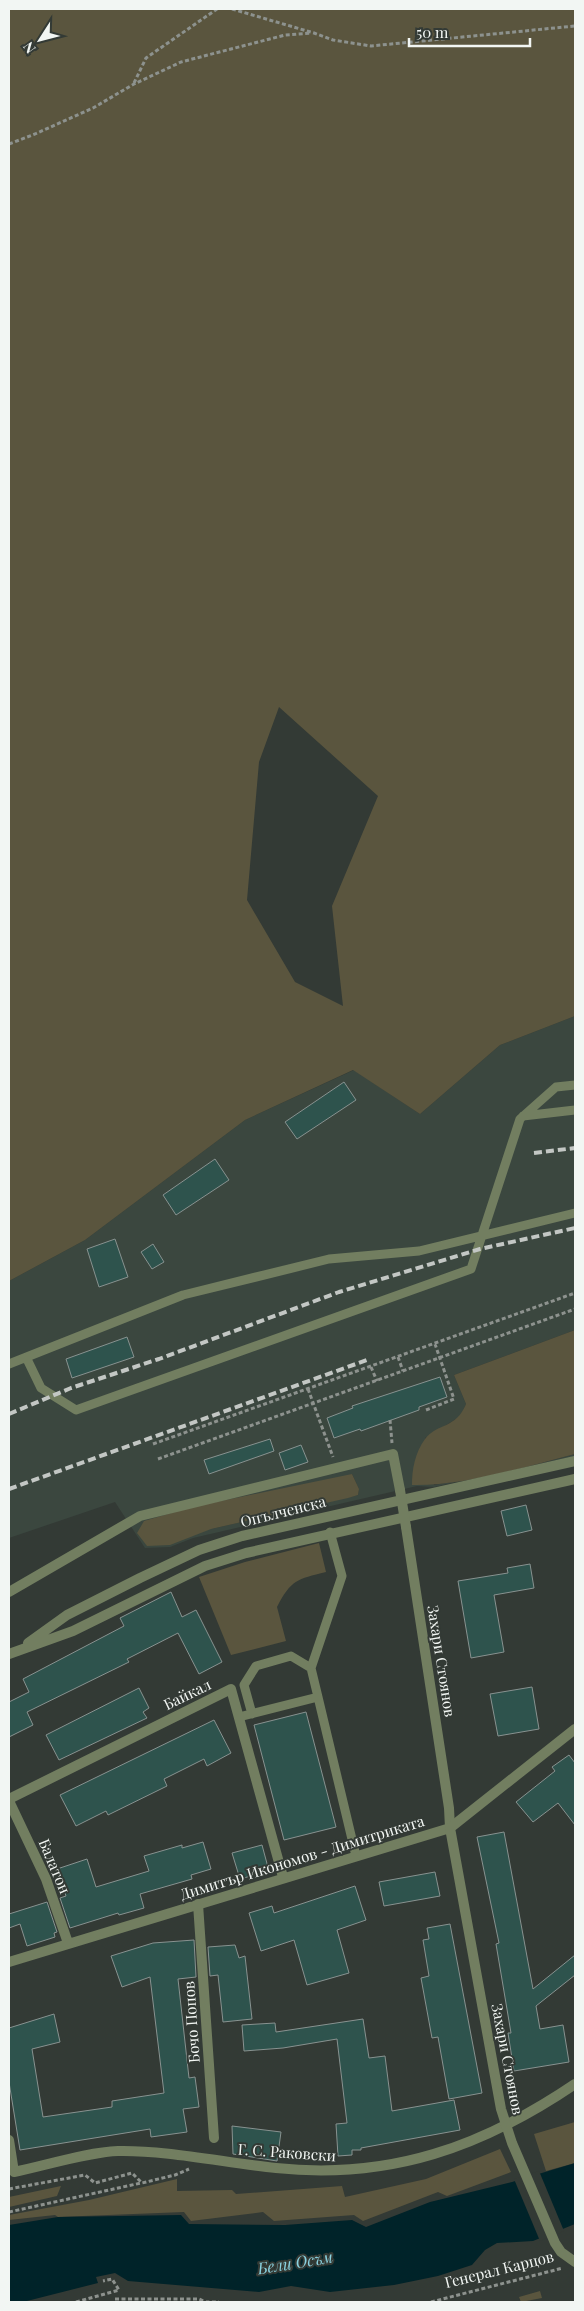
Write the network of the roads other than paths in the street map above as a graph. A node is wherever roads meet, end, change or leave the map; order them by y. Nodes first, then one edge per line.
1 (575, 1085) edge
2 (575, 1110) edge
3 (523, 1116) junction
4 (575, 1213) edge
5 (482, 1236) junction
6 (26, 1357) junction
7 (9, 1364) edge
8 (575, 1461) edge
9 (575, 1479) edge
10 (330, 1532) junction
11 (9, 1592) edge
12 (20, 1648) junction
13 (9, 1654) edge
14 (311, 1668) junction
15 (318, 1697) junction
16 (252, 1714) junction
17 (239, 1717) junction
18 (575, 1728) edge
19 (9, 1800) edge
20 (450, 1828) junction
21 (356, 1856) junction
22 (283, 1877) junction
23 (198, 1904) junction
24 (68, 1943) junction
25 (9, 1962) edge
26 (575, 2084) edge
27 (506, 2126) junction
28 (214, 2138) dead end
29 (9, 2140) edge
30 (573, 2263) edge

1 - 3 lane
2 - 3 lane
3 - 5 lane
4 - 5 lane
5 - 6 lane
5 - 6 lane
6 - 7 lane
8 - 12 street, Опълченска
9 - 10 street, Опълченска
10 - 12 street, Опълченска
10 - 14 lane
11 - 20 street, Захари Стоянов, bridge
12 - 13 street, Опълченска
14 - 15 lane
14 - 16 lane
15 - 16 lane
15 - 21 lane
16 - 17 lane
17 - 19 street, Байкал
17 - 22 street, Байкал
18 - 20 street, Димитър Икономов - Димитриката
19 - 24 street, Балатон
20 - 21 street, Димитър Икономов - Димитриката
20 - 27 street, Захари Стоянов
21 - 22 street, Димитър Икономов - Димитриката
22 - 23 street, Димитър Икономов - Димитриката
23 - 24 street, Димитър Икономов - Димитриката
23 - 28 street, Бочо Попов
24 - 25 street, Димитър Икономов - Димитриката
26 - 27 street, Г. С. Раковски
27 - 29 street, Г. С. Раковски
27 - 30 street, Захари Стоянов

